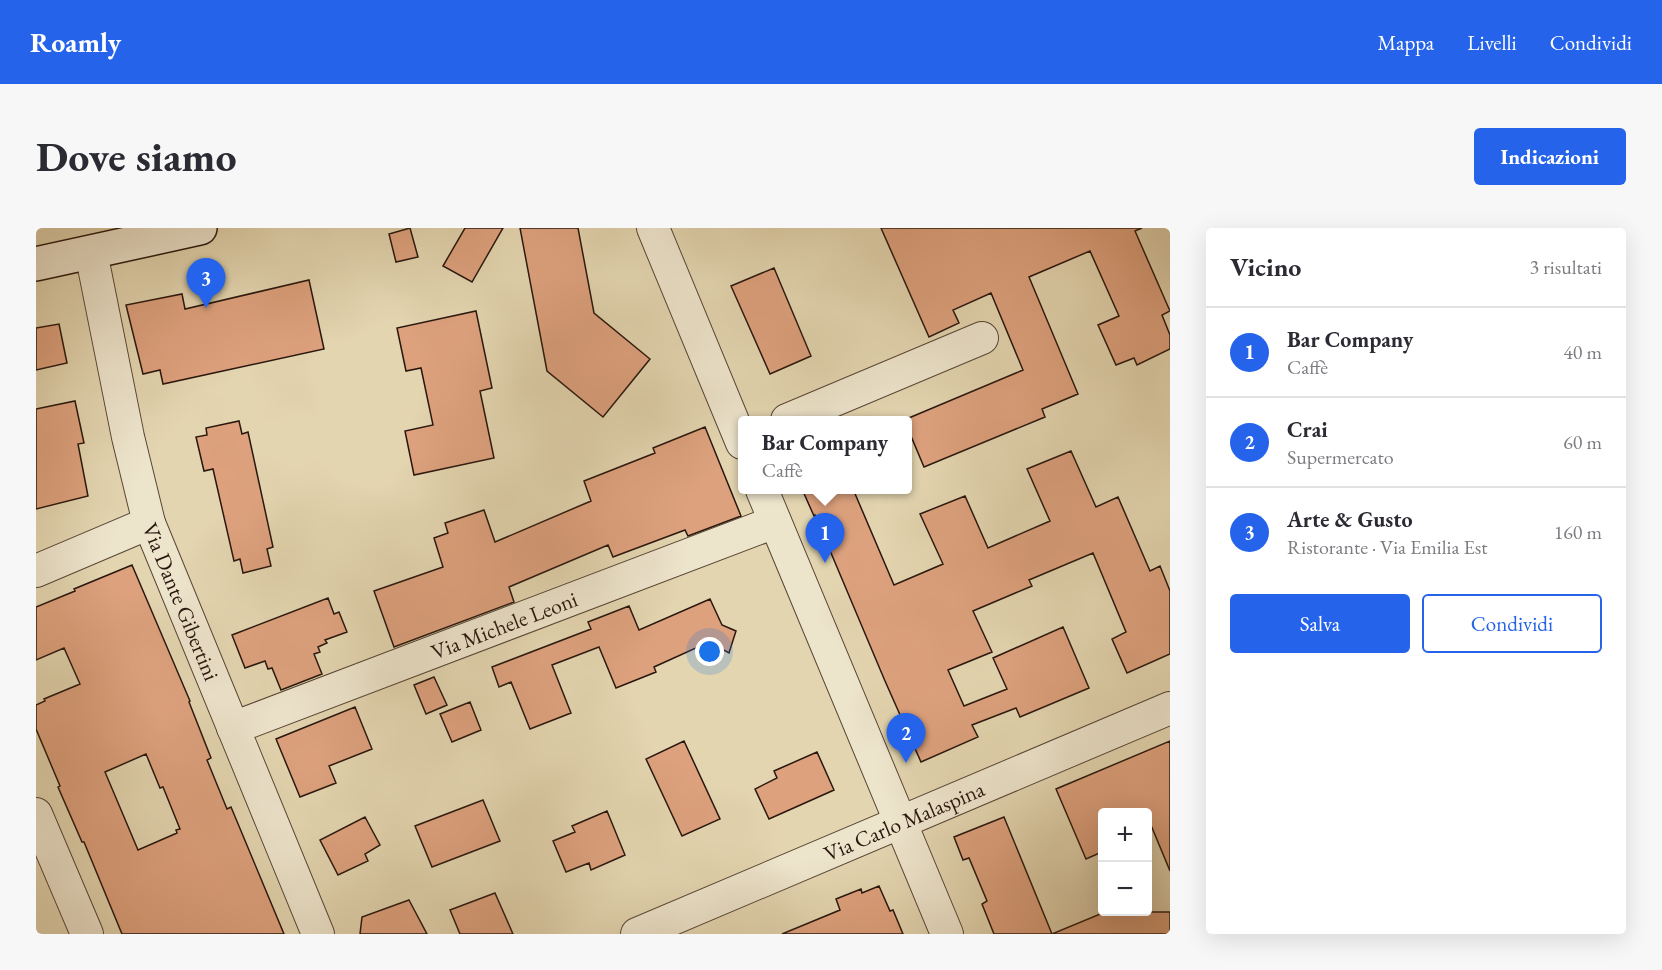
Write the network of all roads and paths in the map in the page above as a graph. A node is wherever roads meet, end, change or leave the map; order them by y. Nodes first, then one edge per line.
1 (200, 228) edge
2 (652, 228) edge
3 (92, 252) junction
4 (36, 264) edge
5 (982, 338) dead end
6 (797, 416) edge
7 (738, 432) edge
8 (764, 494) edge
9 (775, 522) junction
10 (149, 523) junction
11 (36, 571) edge
12 (1170, 708) edge
13 (233, 728) junction
14 (36, 814) edge
15 (900, 822) junction
16 (87, 934) edge
17 (318, 934) edge
18 (637, 934) edge
19 (947, 934) edge

1 - 3 main road
2 - 7 street
3 - 4 main road
3 - 10 street, Via Dante Gibertini
5 - 6 street
8 - 9 street
9 - 13 street, Via Michele Leoni
9 - 15 street
10 - 11 street
10 - 13 street, Via Dante Gibertini
12 - 15 street, Via Carlo Malaspina
13 - 17 street, Via Dante Gibertini
14 - 16 street
15 - 18 street, Via Carlo Malaspina
15 - 19 street

